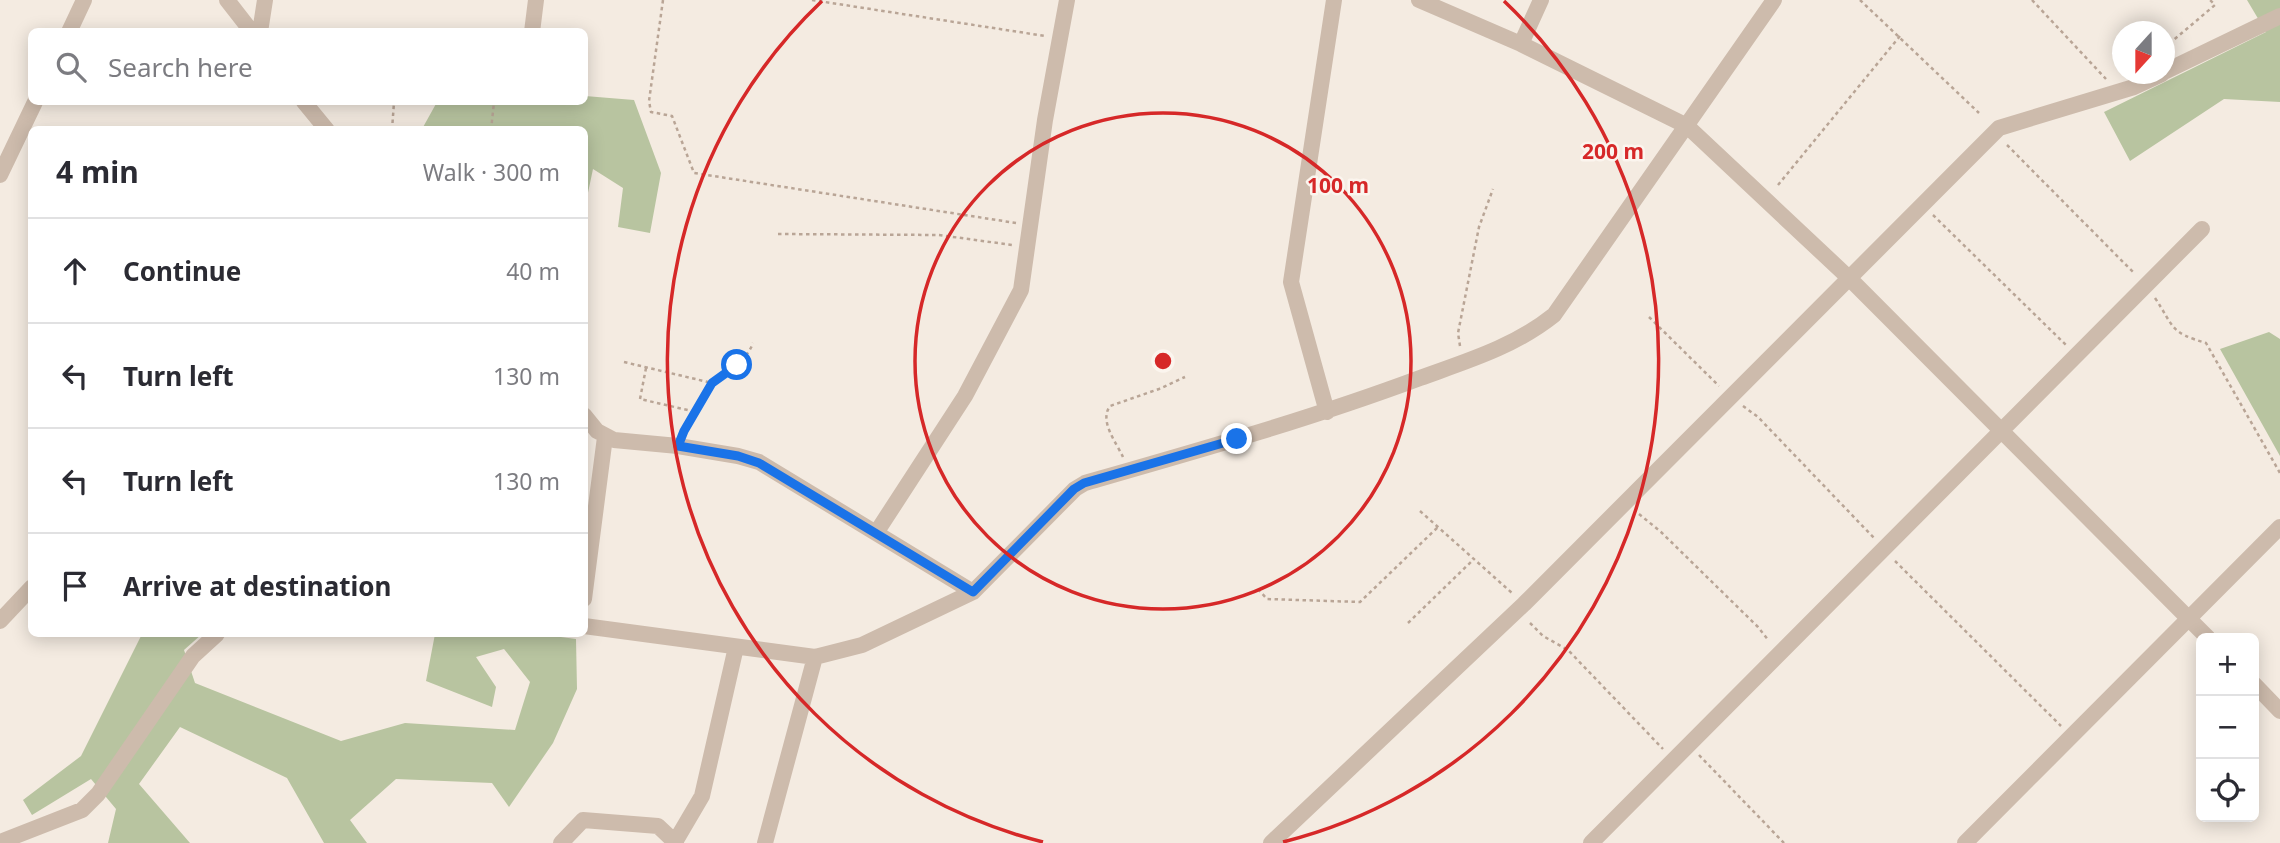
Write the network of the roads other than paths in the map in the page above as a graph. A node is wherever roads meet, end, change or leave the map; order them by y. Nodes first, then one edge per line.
1 (84, 0) edge
2 (227, 0) edge
3 (265, 0) edge
4 (536, 0) edge
5 (1068, 0) edge
6 (1334, 0) edge
7 (1419, 0) edge
8 (1541, 0) edge
9 (1774, 0) edge
10 (2280, 16) edge
11 (71, 28) edge
12 (248, 28) edge
13 (261, 28) edge
14 (532, 28) edge
15 (1521, 44) junction
16 (2175, 67) edge
17 (2137, 84) edge
18 (34, 105) edge
19 (1687, 126) junction
20 (0, 175) edge
21 (2202, 229) dead end
22 (1850, 279) junction
23 (1327, 412) junction
24 (588, 419) edge
25 (2002, 431) junction
26 (606, 437) junction
27 (2280, 527) edge
28 (876, 533) junction
29 (588, 570) edge
30 (28, 591) edge
31 (973, 592) junction
32 (2188, 618) junction
33 (0, 621) edge
34 (588, 627) edge
35 (2203, 633) edge
36 (214, 637) edge
37 (736, 647) junction
38 (815, 657) junction
39 (2259, 689) edge
40 (2280, 711) edge
41 (0, 842) edge
42 (561, 843) edge
43 (676, 843) edge
44 (765, 843) edge
45 (1271, 843) edge
46 (1591, 843) edge
47 (1965, 843) edge

1 - 11 street
2 - 12 street
3 - 13 street
4 - 14 street
5 - 28 street
6 - 23 street
7 - 15 street
8 - 15 street
9 - 19 street
10 - 16 street
15 - 19 street
17 - 22 street
18 - 20 street
19 - 22 street
19 - 23 street
21 - 25 street
22 - 25 street
22 - 45 street
23 - 31 street
24 - 26 street
25 - 32 street
25 - 46 street
26 - 28 street
26 - 29 street
27 - 32 street
28 - 31 street
30 - 33 street
31 - 38 street
32 - 35 street
32 - 47 street
34 - 37 street
36 - 41 street
37 - 38 street
37 - 43 street
38 - 44 street
39 - 40 street
42 - 43 street

